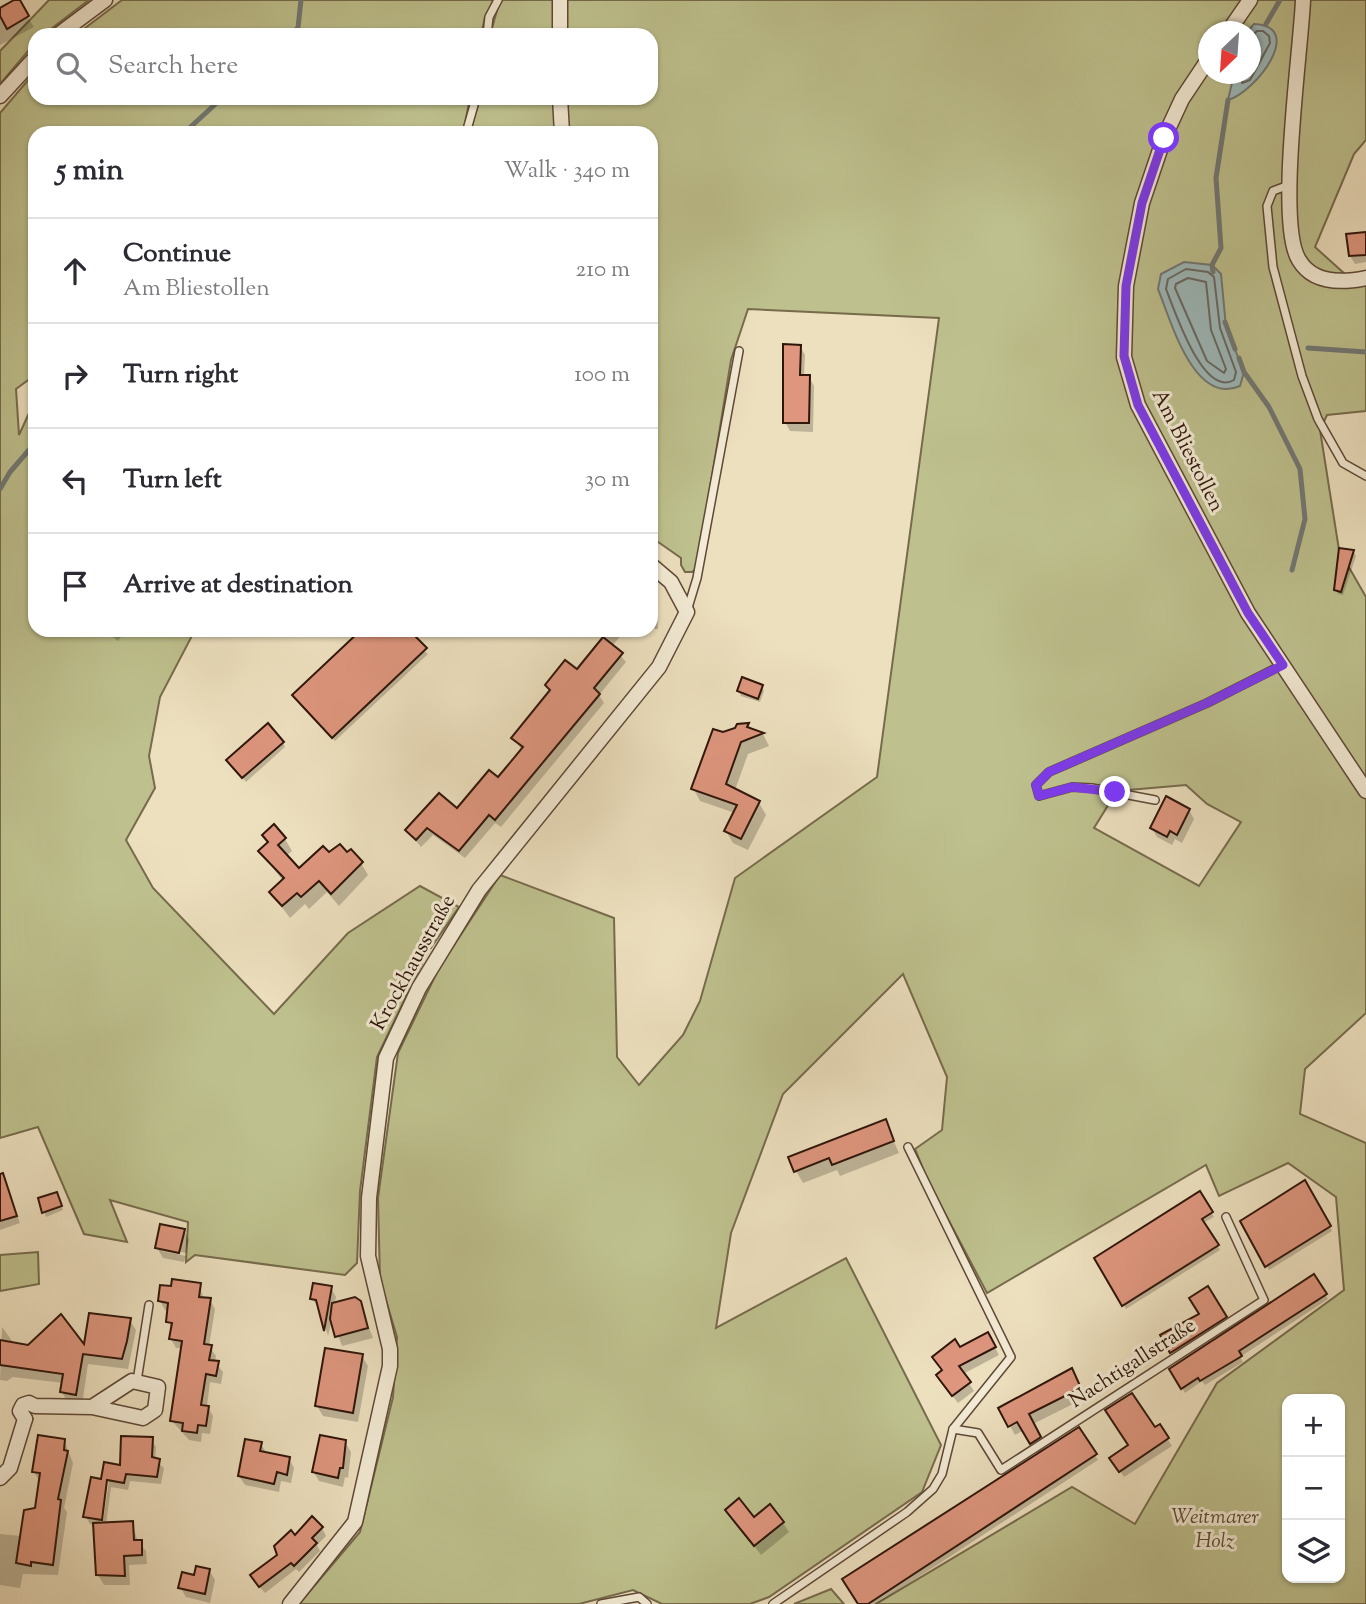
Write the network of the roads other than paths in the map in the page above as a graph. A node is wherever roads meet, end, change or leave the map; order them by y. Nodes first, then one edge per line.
1 (105, 0) edge
2 (498, 0) edge
3 (560, 0) edge
4 (1250, 0) edge
5 (1303, 0) edge
6 (1236, 21) edge
7 (67, 28) edge
8 (488, 28) edge
9 (560, 28) edge
10 (28, 66) edge
11 (1198, 76) edge
12 (0, 96) edge
13 (474, 105) edge
14 (560, 105) edge
15 (468, 126) edge
16 (562, 126) edge
17 (1290, 185) junction
18 (1366, 278) edge
19 (739, 351) dead end
20 (1366, 477) edge
21 (658, 571) edge
22 (687, 612) junction
23 (1283, 665) junction
24 (1366, 790) edge
25 (1155, 800) dead end
26 (908, 1147) dead end
27 (1226, 1217) dead end
28 (149, 1305) dead end
29 (137, 1381) junction
30 (92, 1407) junction
31 (953, 1429) junction
32 (0, 1478) edge
33 (290, 1604) edge
34 (601, 1604) edge
35 (648, 1604) edge
36 (773, 1604) edge

1 - 7 street
2 - 8 lane
3 - 9 street
4 - 6 street
5 - 17 street
10 - 12 street
11 - 23 street, Am Bliestollen
13 - 15 lane
14 - 16 street
17 - 18 street
17 - 20 lane
19 - 22 lane
21 - 22 street
22 - 33 street, Krockhausstraße
23 - 24 street, Am Bliestollen
23 - 25 lane
26 - 31 lane
27 - 31 lane, Nachtigallstraße
28 - 29 lane
29 - 30 street
29 - 30 street
30 - 32 street
31 - 36 lane
34 - 35 lane

